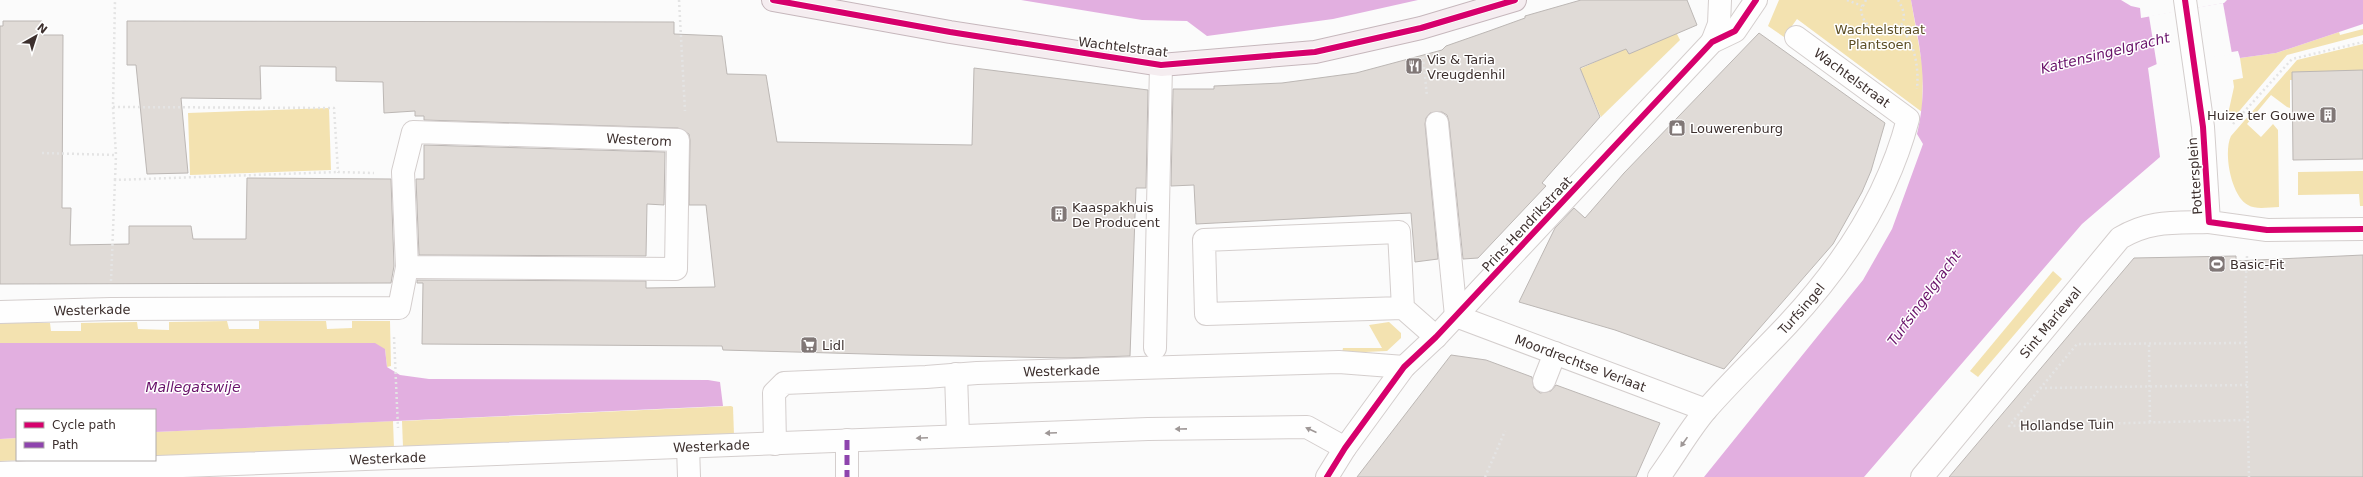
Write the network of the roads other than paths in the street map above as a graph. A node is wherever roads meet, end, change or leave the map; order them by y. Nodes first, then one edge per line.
1 (773, 0) edge
2 (1515, 0) edge
3 (1720, 0) edge
4 (1756, 0) edge
5 (2186, 5) edge
6 (1796, 37) dead end
7 (1712, 42) junction
8 (1161, 65) junction
9 (1908, 119) joint
10 (1437, 123) road end
11 (2209, 222) junction
12 (2363, 229) edge
13 (407, 267) junction
14 (399, 308) joint
15 (1403, 308) junction
16 (0, 312) edge
17 (1456, 316) junction
18 (1436, 337) junction
19 (1155, 348) dead end
20 (1555, 353) junction
21 (1404, 367) junction
22 (956, 374) junction
23 (1544, 381) dead end
24 (1706, 410) junction
25 (958, 436) junction
26 (847, 440) junction
27 (775, 444) junction
28 (688, 447) junction
29 (1345, 448) junction
30 (0, 473) edge
31 (689, 477) edge
32 (847, 477) edge
33 (1327, 477) edge
34 (1659, 477) edge
35 (1922, 477) edge

1 - 8 main road, Wachtelstraat
2 - 8 main road, Wachtelstraat
3 - 7 street, Prins Hendrikstraat
4 - 7 street, Prins Hendrikstraat
5 - 11 street, Pottersplein
6 - 9 street, Wachtelstraat
7 - 17 street, Prins Hendrikstraat
8 - 19 street, Wachtelstraat
9 - 24 street, Turfsingel
10 - 17 street
11 - 12 street, Pottersplein
11 - 35 street, Sint Mariewal
13 - 13 street, Westerom
13 - 14 street, Westerom
14 - 16 street, Westerkade
15 - 15 street
15 - 18 street
17 - 18 street, Prins Hendrikstraat
17 - 20 street, Moordrechtse Verlaat
18 - 21 street, Prins Hendrikstraat
20 - 23 street
20 - 24 street, Moordrechtse Verlaat
21 - 22 street, Westerkade
21 - 29 street, Prins Hendrikstraat
22 - 25 street
22 - 27 street, Westerkade
24 -> 34 street, Turfsingel
25 -> 26 street, Westerkade
29 -> 25 street, Westerkade
26 - 27 street, Westerkade
26 - 32 street
27 - 28 street, Westerkade
28 - 30 street, Westerkade
28 - 31 street
29 - 33 street, Prins Hendrikstraat

